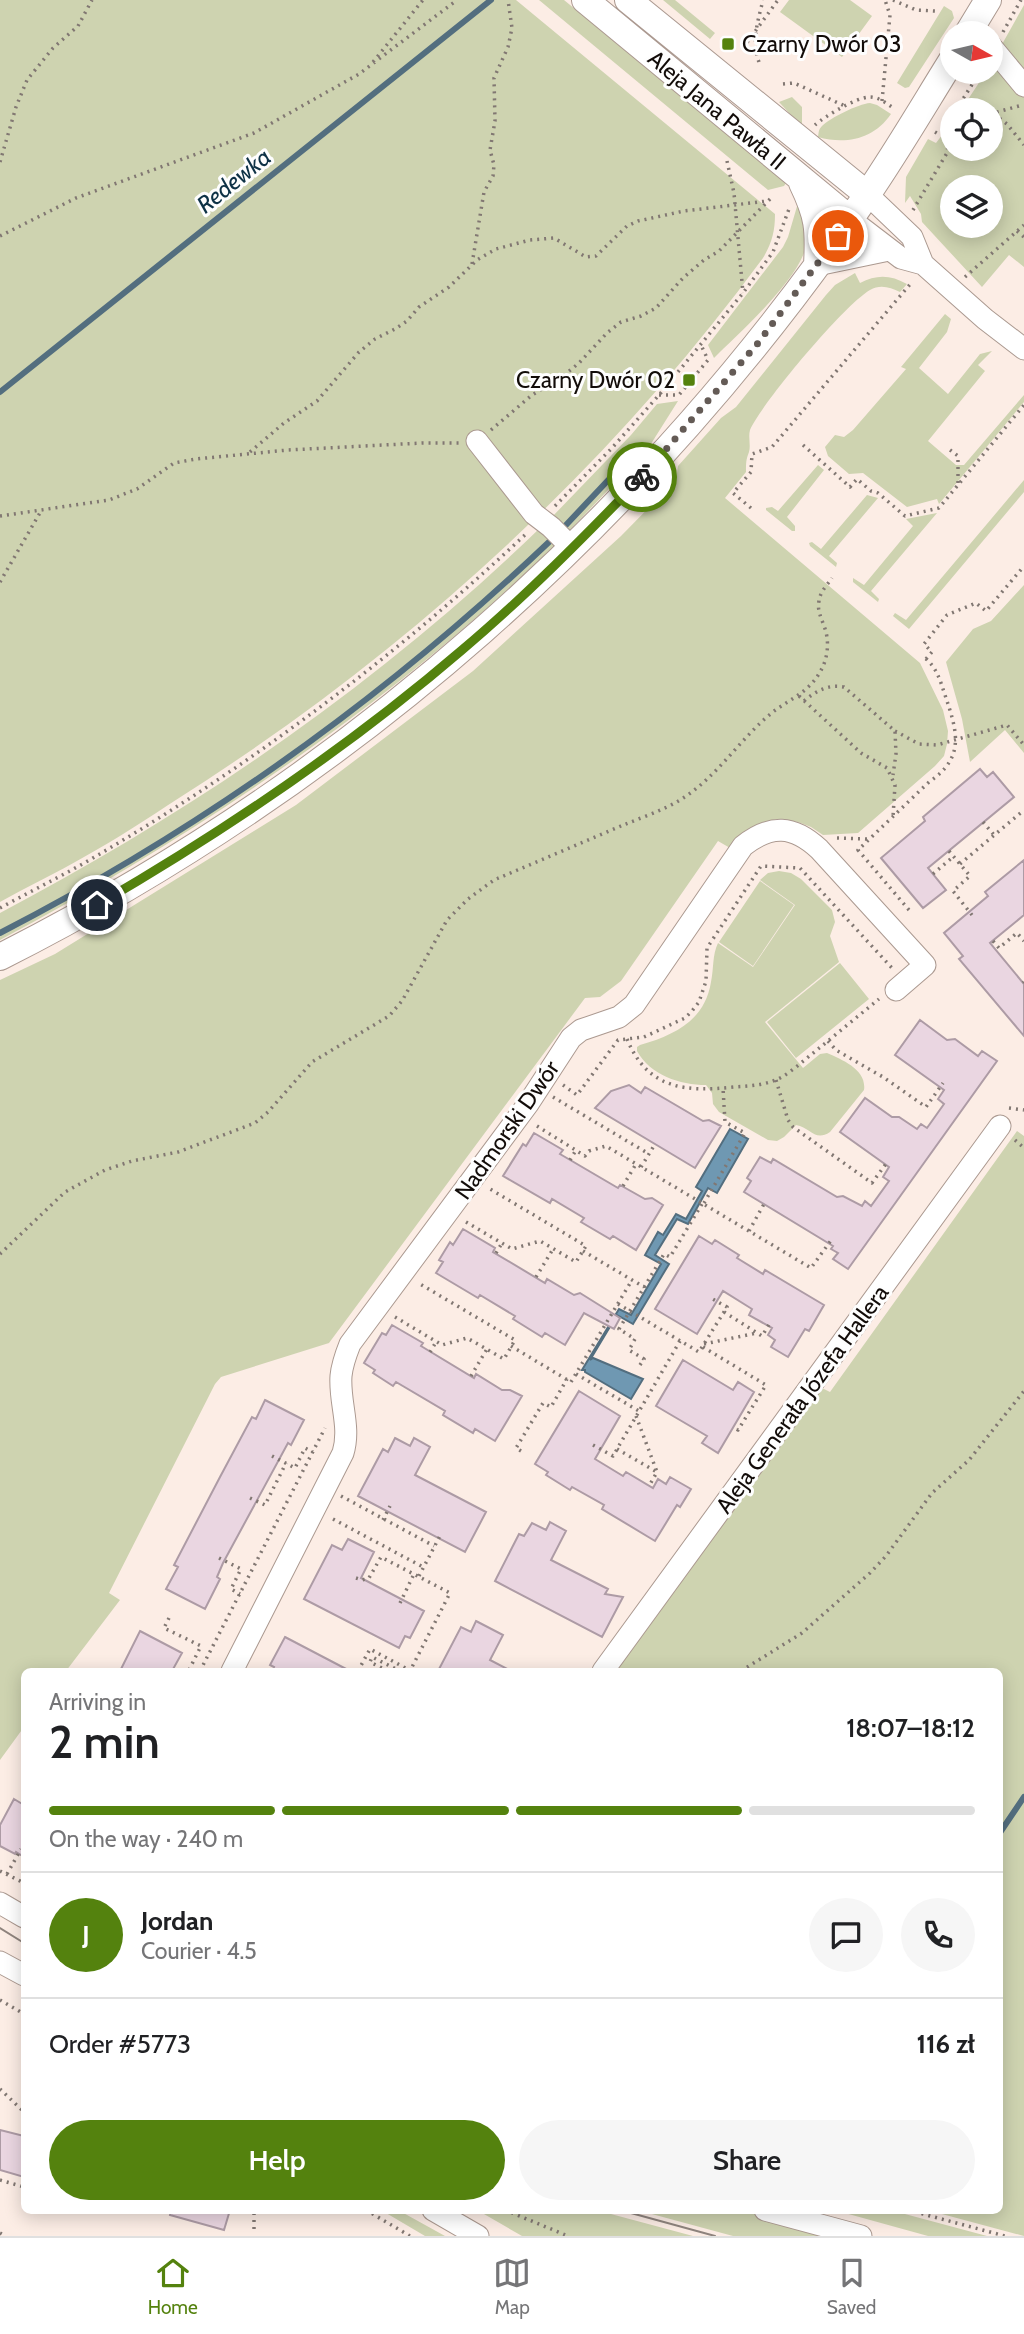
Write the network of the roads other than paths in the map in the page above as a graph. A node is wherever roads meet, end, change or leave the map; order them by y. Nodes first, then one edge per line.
1 (585, 0) edge
2 (628, 0) edge
3 (988, 0) edge
4 (984, 21) edge
5 (1003, 62) edge
6 (940, 79) edge
7 (1024, 86) edge
8 (800, 178) junction
9 (868, 195) junction
10 (850, 219) junction
11 (889, 250) junction
12 (817, 265) junction
13 (918, 272) junction
14 (1024, 349) edge
15 (477, 441) road end
16 (573, 549) junction
17 (0, 957) edge
18 (901, 986) road end
19 (1000, 1126) dead end
20 (234, 1668) edge
21 (605, 1668) edge
22 (0, 1903) edge
23 (21, 1915) edge
24 (0, 1962) edge
25 (21, 1973) edge
26 (438, 2214) edge
27 (780, 2214) edge
28 (457, 2230) edge
29 (478, 2236) edge
30 (860, 2236) edge

1 - 8 main road, Aleja Jana Pawła II
2 - 9 main road, Aleja Jana Pawła II
3 - 4 main road
5 - 7 street
6 - 9 main road
8 - 10 main road, Aleja Jana Pawła II
8 - 12 main road
9 - 10 main road
9 - 13 street
10 - 11 street
10 - 12 main road
11 - 12 street
11 - 13 street
12 - 16 main road
13 - 14 street
15 - 16 street
16 - 17 main road
18 - 20 street, Nadmorski Dwór
19 - 21 street, Aleja Generała Józefa Hallera
22 - 23 street
24 - 25 street
26 - 28 street
27 - 30 street
28 - 29 street

